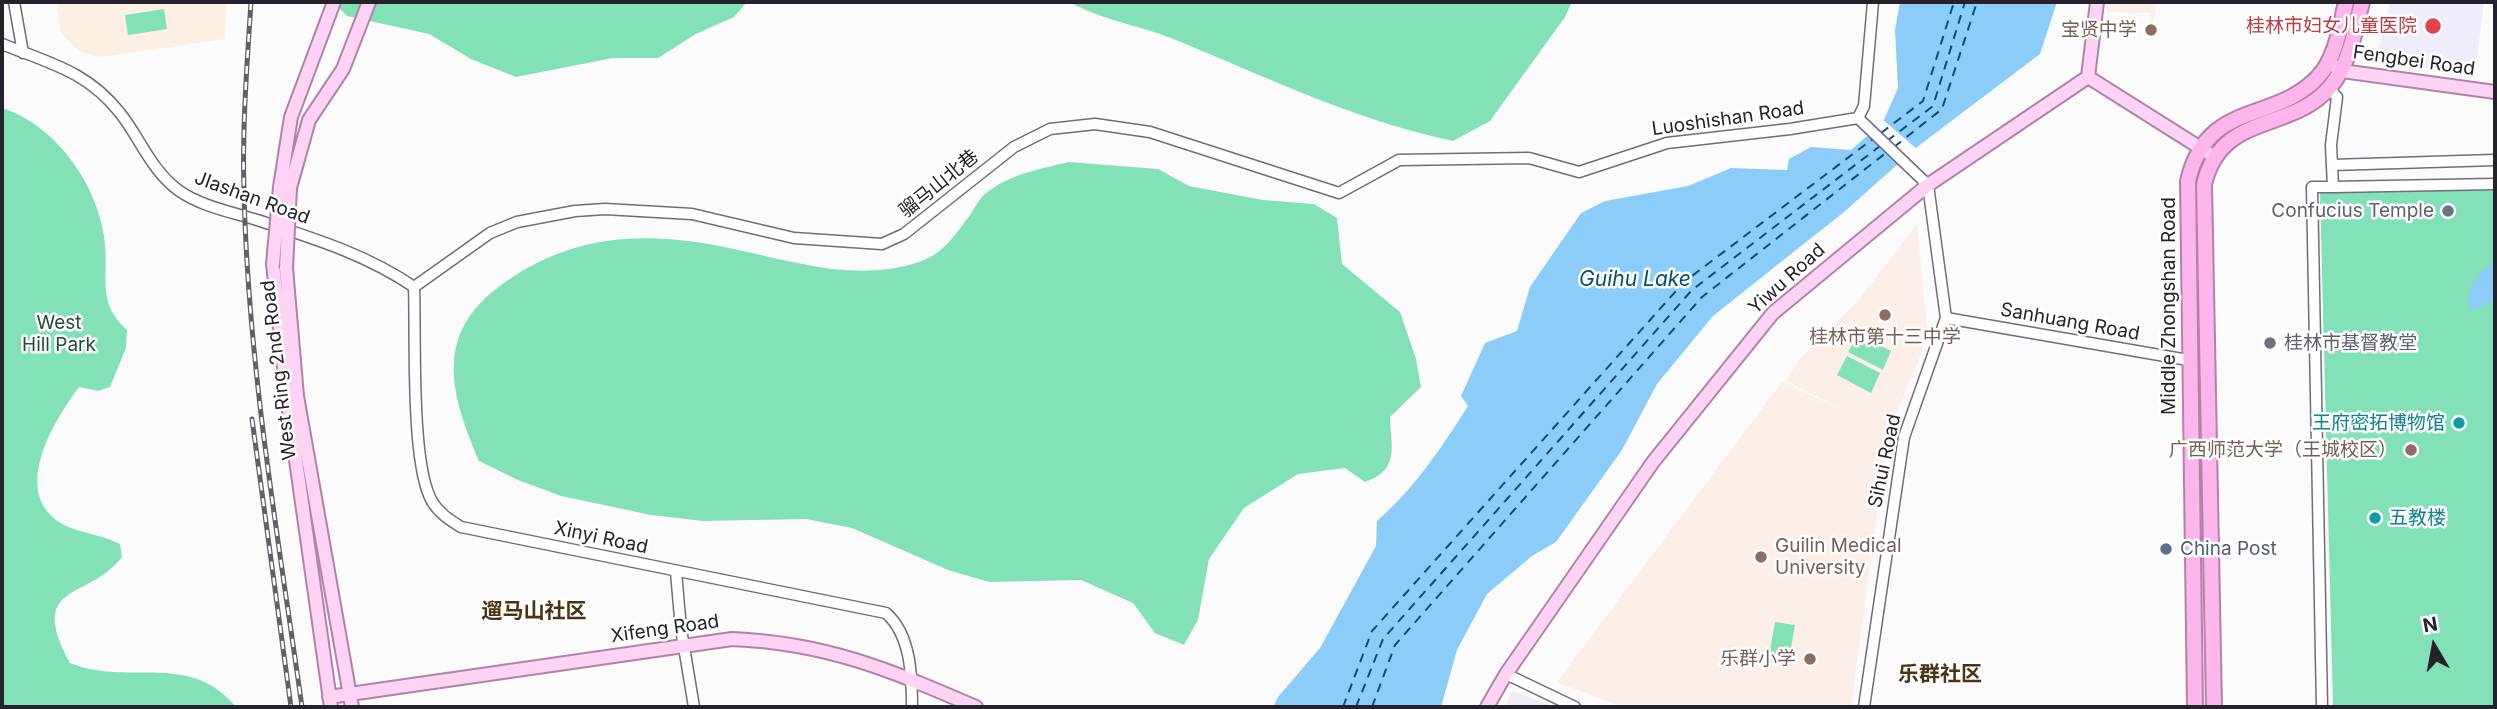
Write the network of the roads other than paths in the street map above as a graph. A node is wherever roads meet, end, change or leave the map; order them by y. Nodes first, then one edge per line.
1 (14, 2) edge
2 (334, 2) edge
3 (369, 2) edge
4 (1873, 2) edge
5 (2097, 2) edge
6 (2346, 2) edge
7 (2362, 2) edge
8 (2, 44) edge
9 (23, 53) junction
10 (2328, 63) junction
11 (2342, 71) junction
12 (2088, 77) junction
13 (2329, 89) junction
14 (2495, 92) edge
15 (1858, 118) junction
16 (2200, 146) junction
17 (2213, 157) junction
18 (1399, 160) joint
19 (2495, 160) edge
20 (2332, 165) junction
21 (2495, 184) edge
22 (1927, 185) junction
23 (285, 187) junction
24 (2333, 187) junction
25 (279, 266) junction
26 (414, 287) junction
27 (1946, 318) junction
28 (2188, 360) junction
29 (676, 572) junction
30 (683, 645) junction
31 (1506, 674) junction
32 (912, 680) junction
33 (351, 701) edge
34 (330, 702) edge
35 (695, 707) edge
36 (912, 707) edge
37 (976, 707) edge
38 (1487, 707) edge
39 (1575, 707) edge
40 (1864, 707) edge
41 (2195, 707) edge
42 (2214, 707) edge
43 (2322, 707) edge

1 - 9 street
2 - 23 main road, West Ring 2nd Road
3 - 23 main road, West Ring 2nd Road
4 - 15 street
5 - 12 main road
6 - 10 highway
7 - 11 highway
8 - 9 street, JIashan Road
9 - 26 street, JIashan Road
10 - 11 main road, Fengbei Road
10 - 16 highway
11 - 13 highway
11 - 14 main road, Fengbei Road
12 - 16 main road
12 - 22 main road, Yiwu Road
13 - 17 highway
13 - 20 street
15 - 18 street, Luoshishan Road
15 - 22 street
16 - 17 main road
16 - 28 highway, Middle Zhongshan Road
17 - 42 highway, Middle Zhongshan Road
18 - 26 street, 骝马山北巷
19 - 20 street
20 - 24 street
21 - 24 street
22 - 27 street, Sihui Road
22 - 31 main road, Yiwu Road
23 - 25 main road, West Ring 2nd Road, bridge
24 - 43 street
25 - 33 main road, West Ring 2nd Road
25 - 34 main road, West Ring 2nd Road
26 - 29 street, Xinyi Road
27 - 28 street, Sanhuang Road
27 - 40 street, Sihui Road
28 - 41 highway, Middle Zhongshan Road
29 - 30 street
29 - 32 street, Xinyi Road
30 - 32 main road, Xifeng Road
30 - 33 main road, Xifeng Road
30 - 35 street
31 - 38 main road, Yiwu Road
31 - 39 street
32 - 36 street, Xinyi Road
32 - 37 main road, Xifeng Road
33 - 34 main road, Xifeng Road

